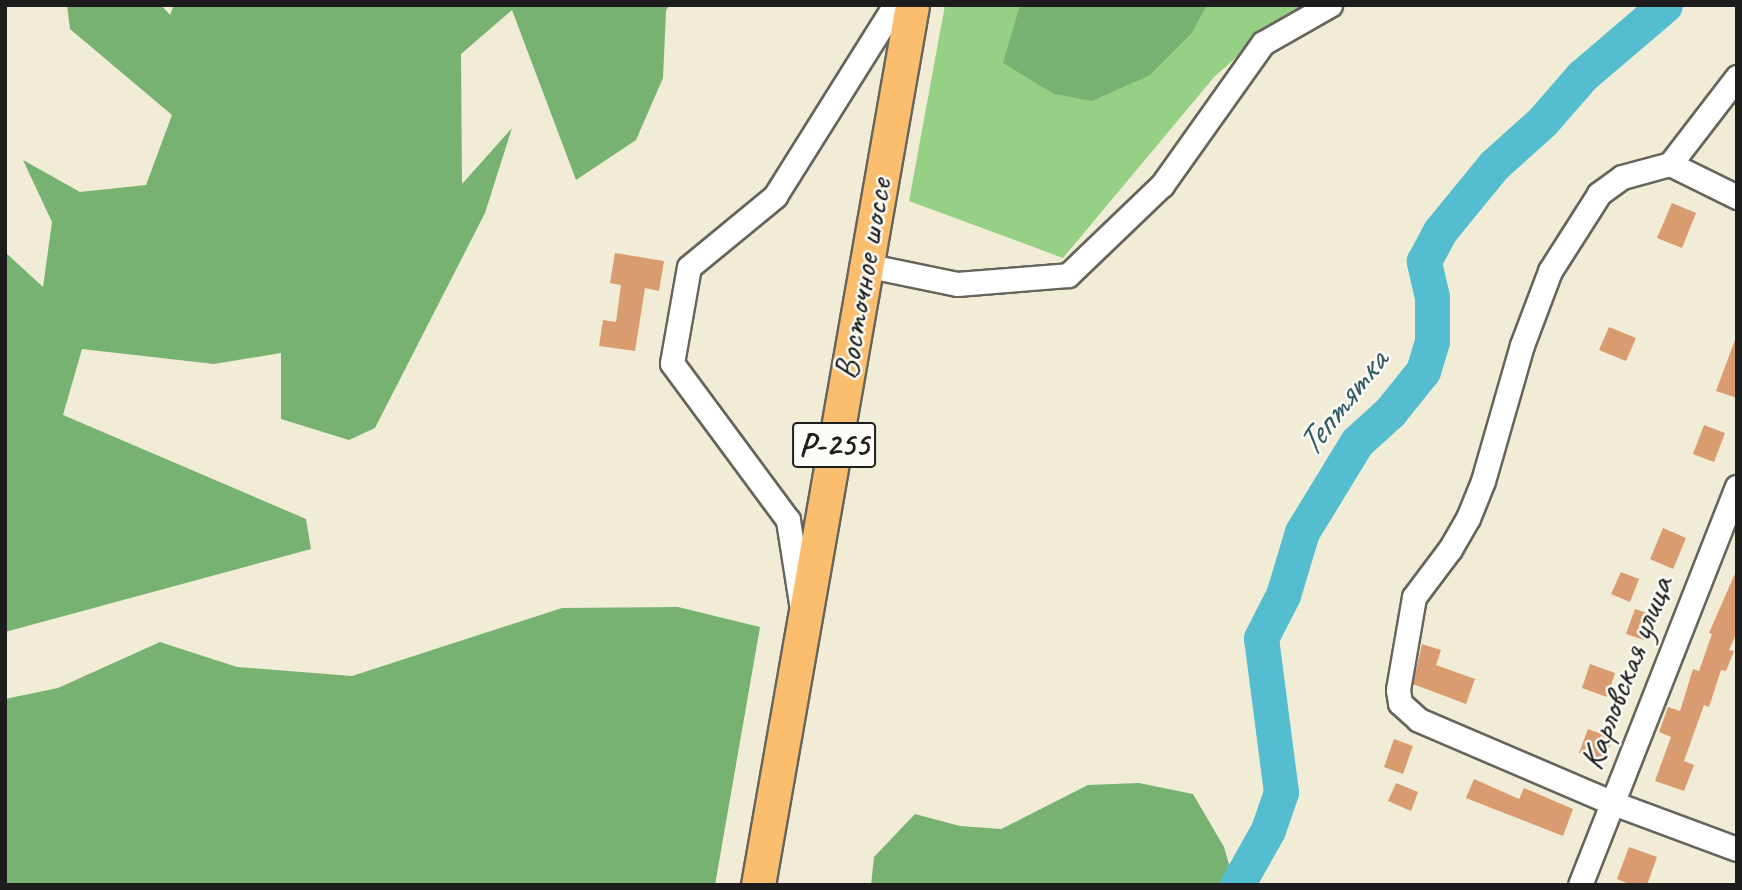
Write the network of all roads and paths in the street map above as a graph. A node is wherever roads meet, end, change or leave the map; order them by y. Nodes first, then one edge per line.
1 (895, 5) edge
2 (912, 5) edge
3 (1330, 5) edge
4 (1737, 77) edge
5 (1670, 164) junction
6 (1737, 197) edge
7 (865, 265) junction
8 (1737, 487) edge
9 (803, 619) junction
10 (1613, 803) junction
11 (1737, 849) edge
12 (758, 885) edge
13 (1580, 885) edge

1 - 9 street
2 - 7 highway, Восточное шоссе / Р-255
3 - 7 street
4 - 5 street
5 - 6 street
5 - 10 street
7 - 9 highway, Восточное шоссе / Р-255
8 - 10 street, Карловская улица
9 - 12 highway, Восточное шоссе / Р-255
10 - 11 street
10 - 13 street, Карловская улица

